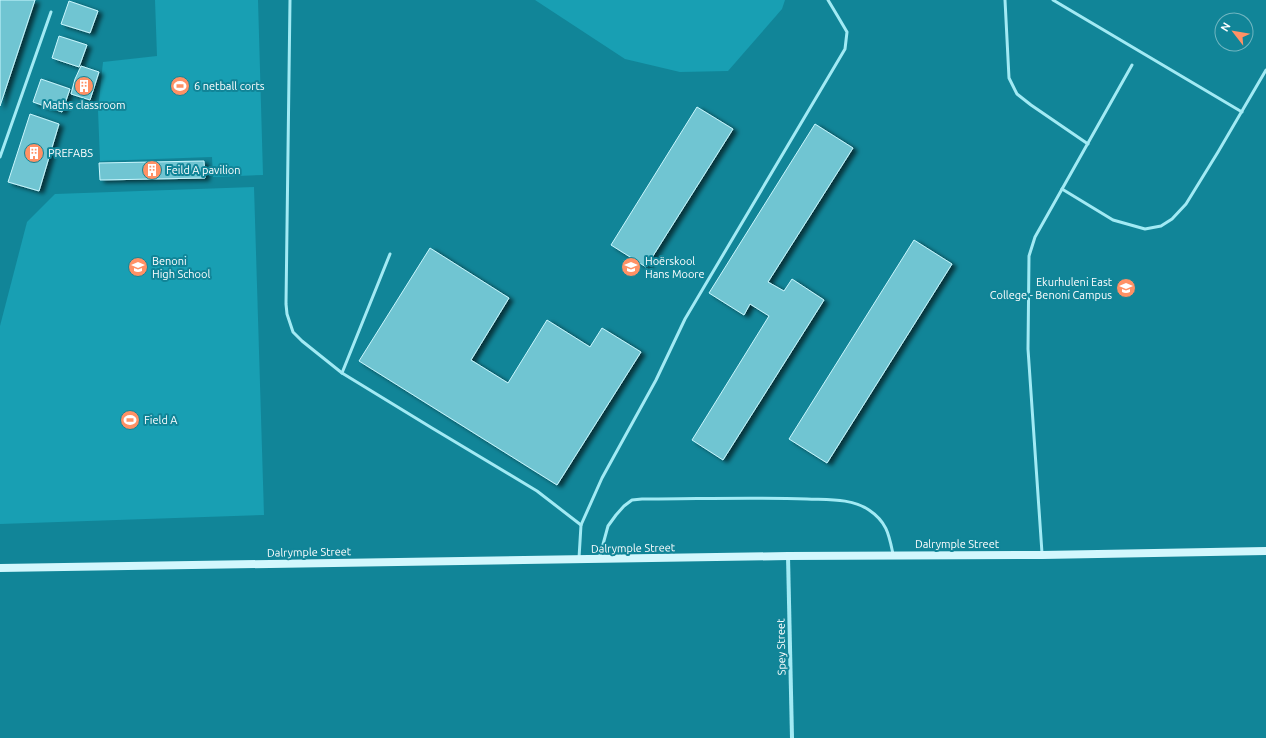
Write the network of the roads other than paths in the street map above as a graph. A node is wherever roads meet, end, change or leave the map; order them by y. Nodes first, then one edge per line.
1 (290, 0) edge
2 (828, 0) edge
3 (1005, 0) edge
4 (1053, 0) edge
5 (51, 12) dead end
6 (1132, 65) dead end
7 (1266, 70) edge
8 (1242, 112) junction
9 (1088, 144) junction
10 (0, 157) edge
11 (1062, 189) junction
12 (390, 254) dead end
13 (342, 373) junction
14 (581, 525) junction
15 (1266, 551) edge
16 (1042, 555) junction
17 (788, 556) junction
18 (893, 556) junction
19 (579, 559) junction
20 (598, 560) junction
21 (0, 568) edge
22 (792, 738) edge

1 - 13 lane
2 - 14 lane
3 - 9 lane
4 - 8 lane
5 - 10 lane
6 - 9 lane
7 - 8 lane
8 - 11 lane
9 - 11 lane
11 - 16 lane
12 - 13 lane
13 - 14 lane
14 - 19 lane
15 - 16 street, Dalrymple Street
16 - 18 street, Dalrymple Street
17 - 18 street, Dalrymple Street
17 - 20 street, Dalrymple Street
17 - 22 street, Spey Street
18 - 20 lane
19 - 20 street, Dalrymple Street
19 - 21 street, Dalrymple Street

